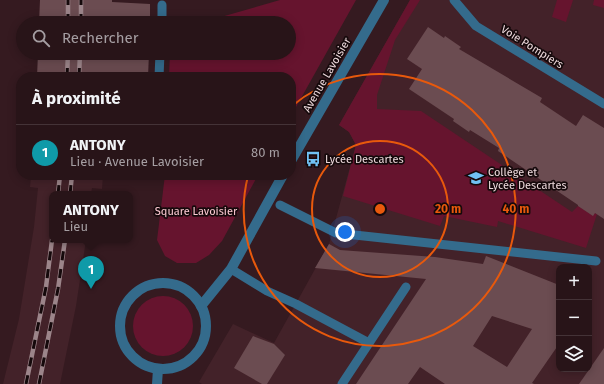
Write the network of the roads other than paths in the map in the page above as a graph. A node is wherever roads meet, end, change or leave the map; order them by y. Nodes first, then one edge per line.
1 (384, 0) edge
2 (454, 0) edge
3 (162, 5) dead end
4 (162, 16) edge
5 (160, 60) edge
6 (159, 72) edge
7 (604, 104) edge
8 (296, 153) edge
9 (280, 180) edge
10 (280, 205) dead end
11 (596, 261) dead end
12 (230, 269) junction
13 (406, 287) dead end
14 (201, 306) junction
15 (369, 344) junction
16 (158, 369) junction
17 (157, 384) edge
18 (342, 384) edge

1 - 8 street, Avenue Lavoisier
2 - 7 lane, Voie Pompiers
3 - 4 lane
5 - 6 lane
9 - 12 street
10 - 11 lane
12 - 14 street
12 - 15 lane
13 - 15 lane
14 - 16 street
14 - 16 street
15 - 18 lane
16 - 17 street

